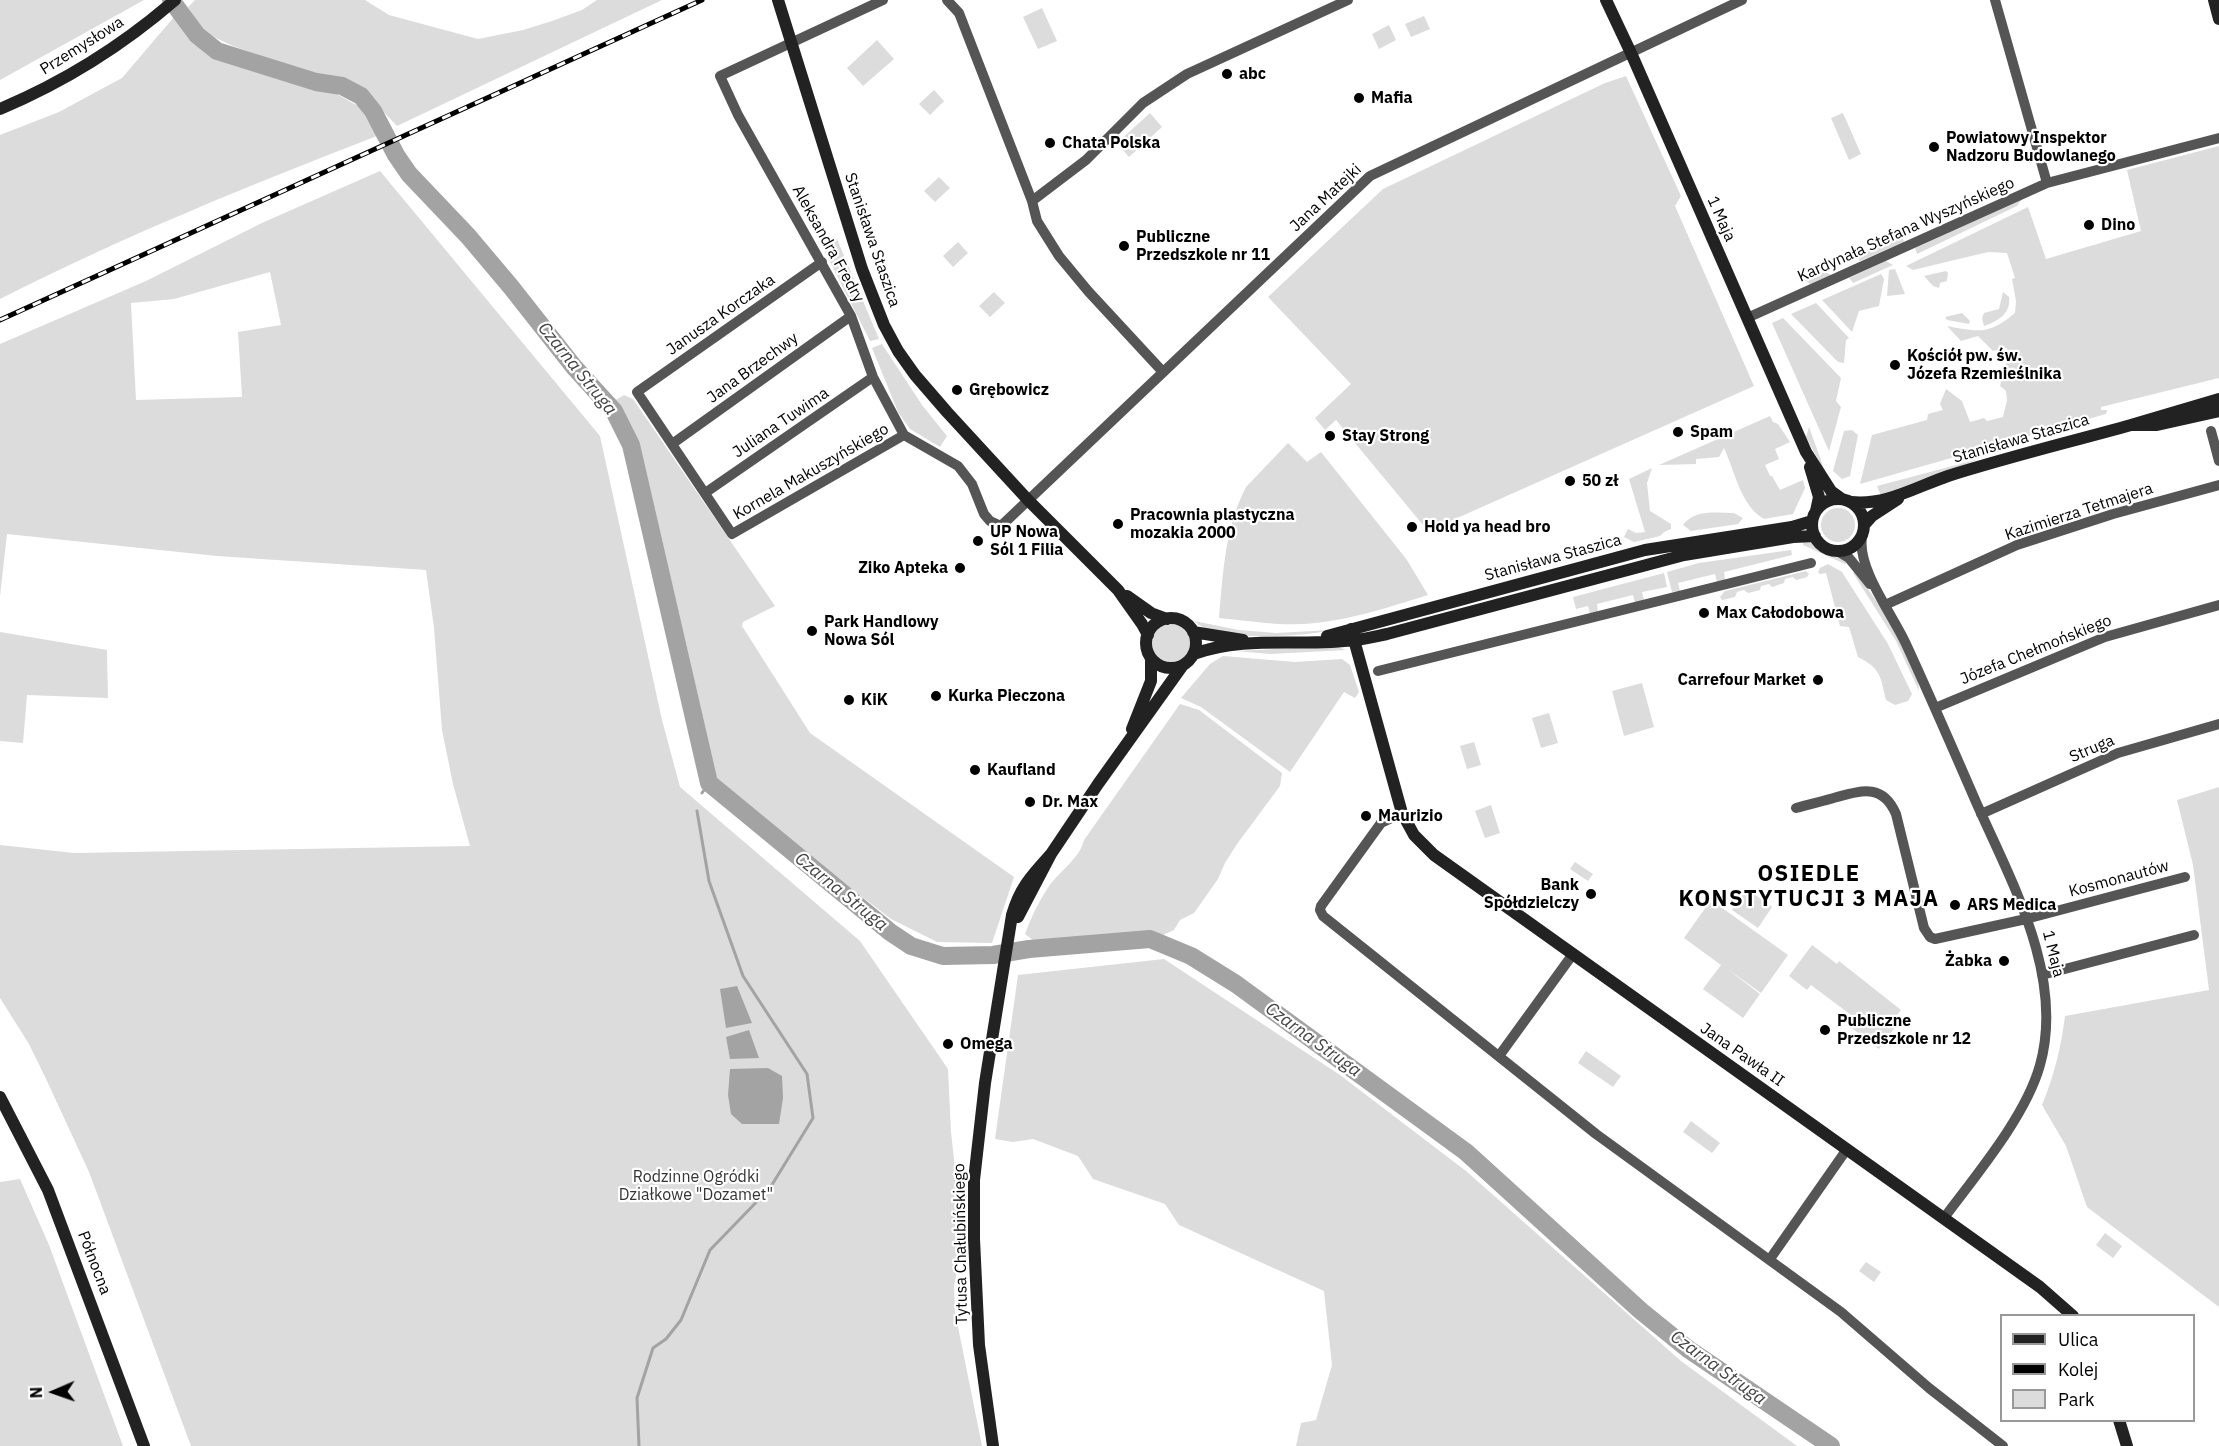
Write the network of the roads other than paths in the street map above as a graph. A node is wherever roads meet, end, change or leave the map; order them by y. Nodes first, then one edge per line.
1 (175, 0) edge
2 (778, 0) edge
3 (883, 0) edge
4 (947, 0) edge
5 (1348, 0) edge
6 (1606, 0) edge
7 (1742, 0) edge
8 (1995, 0) edge
9 (2214, 0) edge
10 (2219, 19) edge
11 (1632, 53) junction
12 (0, 109) edge
13 (2219, 138) edge
14 (2047, 183) junction
15 (1032, 201) junction
16 (822, 262) junction
17 (851, 316) junction
18 (1747, 318) junction
19 (1163, 372) junction
20 (873, 377) junction
21 (2219, 399) edge
22 (2219, 411) edge
23 (2131, 425) junction
24 (2211, 431) dead end
25 (904, 435) junction
26 (672, 444) junction
27 (1806, 452) junction
28 (2219, 461) edge
29 (2219, 485) edge
30 (1909, 492) junction
31 (705, 493) junction
32 (1028, 500) junction
33 (1846, 500) junction
34 (1814, 516) junction
35 (1863, 531) junction
36 (1815, 536) junction
37 (1838, 551) junction
38 (1811, 563) dead end
39 (1118, 590) junction
40 (1878, 593) junction
41 (1885, 605) junction
42 (2219, 605) edge
43 (1167, 619) junction
44 (1193, 632) junction
45 (1148, 635) junction
46 (1353, 635) junction
47 (1259, 643) junction
48 (1194, 654) junction
49 (1151, 659) junction
50 (1183, 665) junction
51 (1378, 671) dead end
52 (1935, 708) junction
53 (2219, 724) edge
54 (1128, 742) junction
55 (1796, 808) dead end
56 (1402, 813) junction
57 (1981, 814) junction
58 (2185, 877) dead end
59 (2026, 919) junction
60 (2194, 935) dead end
61 (1573, 954) junction
62 (2042, 975) junction
63 (1499, 1056) junction
64 (0, 1097) edge
65 (1847, 1149) junction
66 (1944, 1218) junction
67 (1770, 1259) junction
68 (2071, 1314) edge
69 (2120, 1422) edge
70 (144, 1446) edge
71 (993, 1446) edge
72 (2003, 1446) edge
73 (2127, 1446) edge

1 - 12 street, Przemysłowa
2 - 32 street, Stanisława Staszica
3 - 16 street, Aleksandra Fredry
4 - 15 street
5 - 15 street
6 - 11 street, 1 Maja
7 - 11 street, Jana Matejki
8 - 14 street
9 - 10 street
11 - 18 street, 1 Maja
11 - 19 street, Jana Matejki
13 - 14 street, Kardynała Stefana Wyszyńskiego
14 - 18 street, Kardynała Stefana Wyszyńskiego
15 - 19 street
16 - 17 street, Aleksandra Fredry
16 - 26 street, Janusza Korczaka
17 - 20 street, Aleksandra Fredry
17 - 26 street, Jana Brzechwy
18 - 27 street, 1 Maja
19 - 32 street, Jana Matejki
20 - 25 street, Aleksandra Fredry
20 - 31 street, Juliana Tuwima
21 - 23 street, Stanisława Staszica
22 - 23 street, Stanisława Staszica
23 - 30 street, Stanisława Staszica
24 - 28 street
25 - 31 street, Kornela Makuszyńskiego
25 - 32 street
26 - 31 street
27 - 33 street, 1 Maja
27 - 34 street, 1 Maja
29 - 41 street, Kazimierza Tetmajera
30 - 33 street, Stanisława Staszica
30 - 35 street
32 - 39 street, Stanisława Staszica
33 - 34 street
33 - 35 street
34 - 36 street
34 - 46 street, Stanisława Staszica
35 - 37 street
35 - 40 street, 1 Maja
36 - 37 street
36 - 46 street, Stanisława Staszica
37 - 40 street, 1 Maja
38 - 51 street
39 - 43 street, Stanisława Staszica
39 - 45 street, Stanisława Staszica
40 - 41 street, 1 Maja
41 - 52 street, 1 Maja
42 - 52 street, Józefa Chełmońskiego
43 - 44 street
43 - 45 street
44 - 47 street, Stanisława Staszica
44 - 48 street
45 - 49 street
46 - 47 street, Stanisława Staszica
46 - 56 street, Jana Pawła II
47 - 48 street, Stanisława Staszica
48 - 50 street
49 - 50 street
49 - 54 street, Tytusa Chałubińskiego
50 - 54 street, Tytusa Chałubińskiego
52 - 57 street, 1 Maja
53 - 57 street, Struga
54 - 71 street, Tytusa Chałubińskiego
55 - 59 street, Kosmonautów
56 - 61 street, Jana Pawła II
56 - 63 street
57 - 59 street, 1 Maja
58 - 59 street, Kosmonautów
59 - 62 street, 1 Maja
60 - 62 street
61 - 63 street
61 - 65 street, Jana Pawła II
62 - 66 street, 1 Maja
63 - 67 street
64 - 70 street, Północna
65 - 66 street, Jana Pawła II
65 - 67 street
66 - 68 street, Jana Pawła II
67 - 72 street
69 - 73 street

